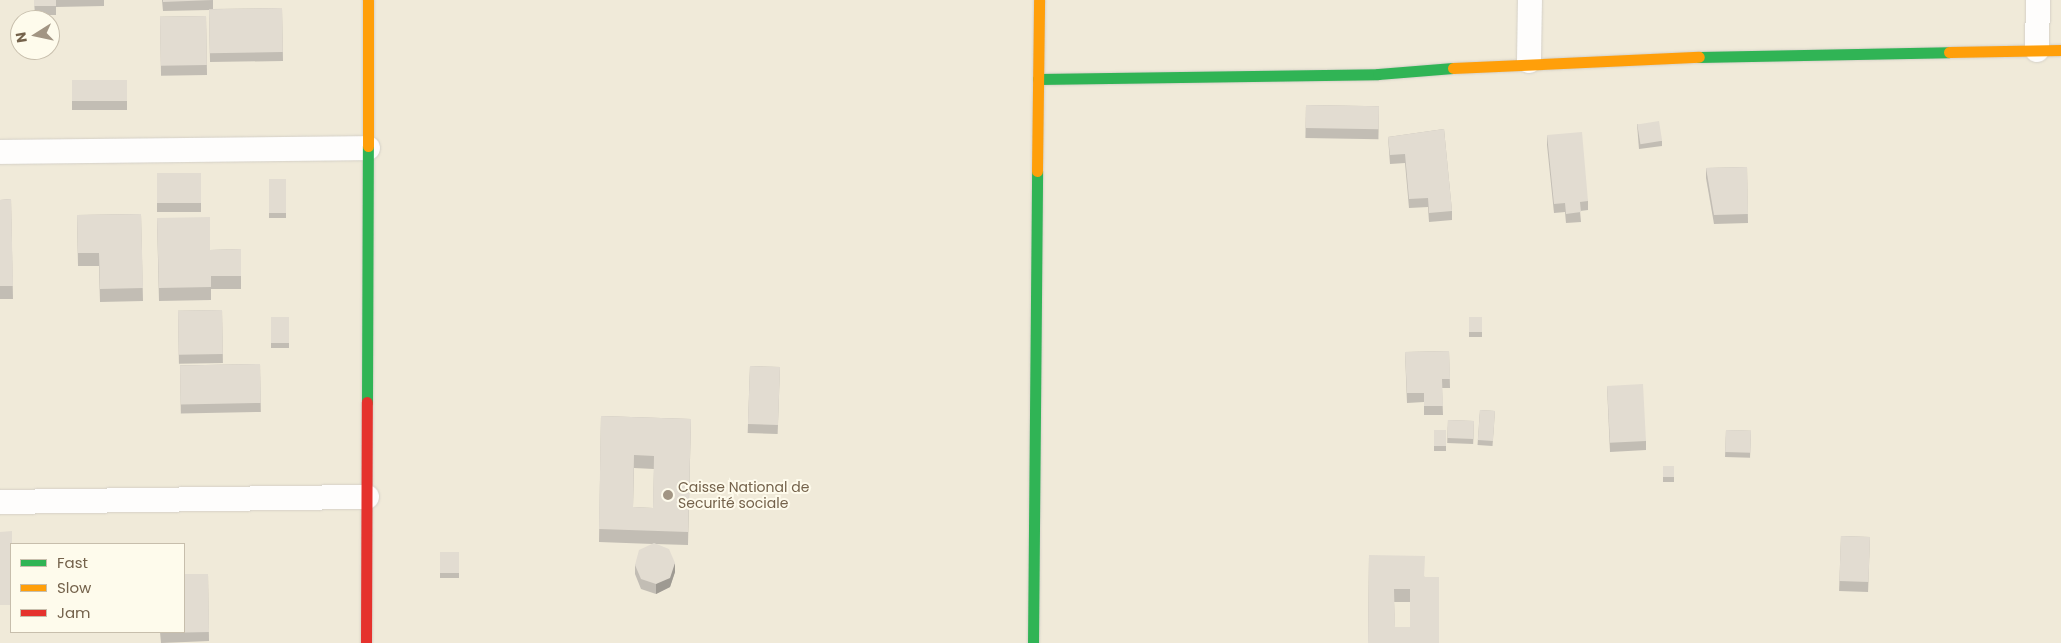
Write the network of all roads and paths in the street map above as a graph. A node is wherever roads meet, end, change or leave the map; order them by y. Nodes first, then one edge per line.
1 (368, 0) edge
2 (1040, 0) edge
3 (1530, 0) edge
4 (2038, 0) edge
5 (2037, 50) junction
6 (2061, 50) edge
7 (1529, 61) junction
8 (1038, 79) junction
9 (368, 148) junction
10 (0, 152) edge
11 (367, 497) junction
12 (0, 502) edge
13 (366, 643) edge
14 (1033, 643) edge

1 - 9 main road
2 - 8 main road
3 - 7 street
4 - 5 street
5 - 6 main road
5 - 7 main road
7 - 8 main road
8 - 14 main road
9 - 10 street
9 - 11 main road
11 - 12 street
11 - 13 main road

